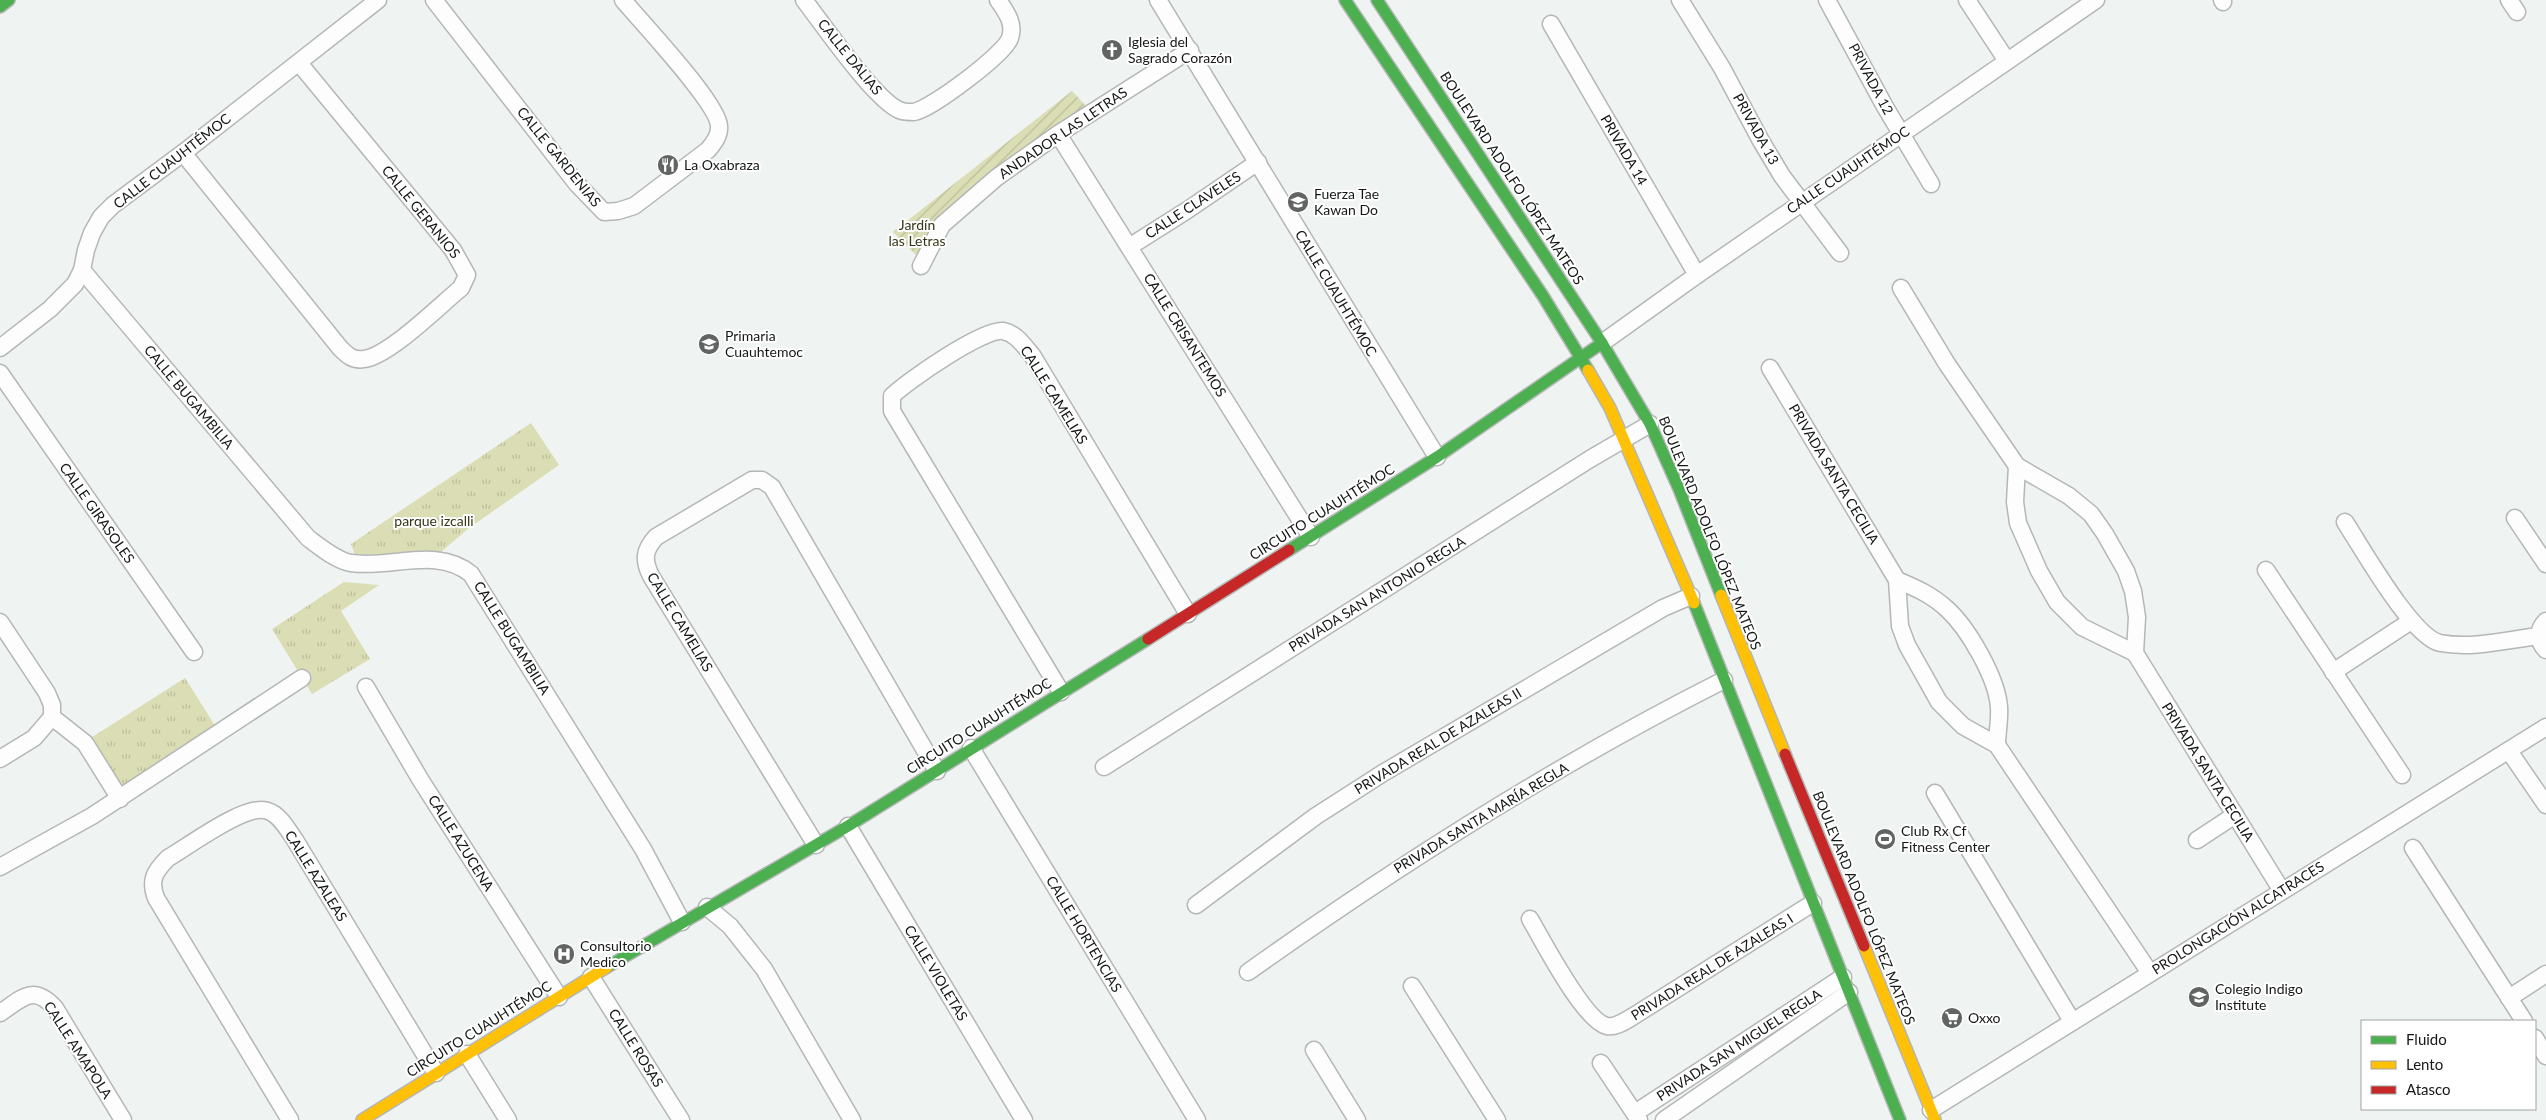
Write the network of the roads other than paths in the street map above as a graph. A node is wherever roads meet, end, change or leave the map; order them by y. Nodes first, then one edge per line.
1 (9, 0) edge
2 (378, 0) edge
3 (434, 0) edge
4 (623, 0) edge
5 (804, 0) edge
6 (998, 0) edge
7 (1158, 0) edge
8 (1346, 0) edge
9 (1377, 0) edge
10 (1680, 0) edge
11 (1827, 0) edge
12 (1967, 0) edge
13 (2096, 0) edge
14 (0, 7) edge
15 (1552, 24) dead end
16 (1190, 50) junction
17 (2006, 61) junction
18 (299, 63) junction
19 (1058, 134) junction
20 (1901, 134) junction
21 (183, 153) junction
22 (1258, 162) junction
23 (1931, 184) dead end
24 (1802, 202) junction
25 (1129, 247) junction
26 (1840, 254) dead end
27 (921, 266) dead end
28 (82, 270) junction
29 (1696, 275) junction
30 (1901, 288) dead end
31 (1602, 343) junction
32 (0, 348) edge
33 (1582, 358) junction
34 (1770, 368) dead end
35 (0, 373) edge
36 (1650, 424) junction
37 (1624, 439) junction
38 (1437, 457) junction
39 (2017, 466) junction
40 (2515, 518) dead end
41 (2345, 522) dead end
42 (1311, 537) junction
43 (2546, 564) edge
44 (2266, 570) dead end
45 (1897, 580) junction
46 (1691, 596) junction
47 (1188, 614) junction
48 (2411, 621) junction
49 (2546, 621) edge
50 (0, 622) edge
51 (2542, 643) edge
52 (194, 652) dead end
53 (2135, 653) junction
54 (2333, 672) junction
55 (302, 678) dead end
56 (1724, 680) junction
57 (366, 687) dead end
58 (1061, 692) junction
59 (52, 717) junction
60 (2546, 727) edge
61 (1997, 745) junction
62 (971, 748) junction
63 (2509, 750) junction
64 (0, 759) edge
65 (1104, 767) dead end
66 (937, 771) junction
67 (2402, 775) dead end
68 (1935, 793) dead end
69 (120, 798) junction
70 (2546, 805) edge
71 (2235, 815) junction
72 (848, 826) junction
73 (2197, 840) dead end
74 (816, 845) junction
75 (2413, 848) dead end
76 (0, 867) edge
77 (2282, 891) junction
78 (1813, 903) junction
79 (1196, 905) dead end
80 (707, 907) junction
81 (1530, 919) dead end
82 (682, 922) junction
83 (1248, 972) dead end
84 (2150, 973) junction
85 (2546, 974) edge
86 (591, 977) junction
87 (1843, 977) junction
88 (1412, 986) dead end
89 (1849, 992) junction
90 (559, 997) junction
91 (2509, 998) junction
92 (0, 1013) edge
93 (2523, 1020) edge
94 (2072, 1021) junction
95 (2536, 1040) edge
96 (1314, 1050) dead end
97 (467, 1054) junction
98 (2546, 1056) edge
99 (1601, 1063) dead end
100 (436, 1073) junction
101 (1933, 1115) edge
102 (1637, 1117) edge
103 (123, 1120) edge
104 (290, 1120) edge
105 (362, 1120) edge
106 (508, 1120) edge
107 (681, 1120) edge
108 (852, 1120) edge
109 (1024, 1120) edge
110 (1197, 1120) edge
111 (1357, 1120) edge
112 (1497, 1120) edge
113 (1664, 1120) edge
114 (1900, 1120) edge

1 - 14 street
2 - 18 street, CALLE CUAUHTÉMOC
3 - 4 street, CALLE GARDENIAS
5 - 6 street, CALLE DALIAS
7 - 16 street, CALLE CUAUHTÉMOC
8 - 33 street
9 - 31 street, BOULEVARD ADOLFO LÓPEZ MATEOS
10 - 24 street, PRIVADA 13
11 - 20 street, PRIVADA 12
12 - 17 street
13 - 17 street, CALLE CUAUHTÉMOC
15 - 29 street, PRIVADA 14
16 - 19 street, ANDADOR LAS LETRAS
16 - 22 street, CALLE CUAUHTÉMOC
17 - 20 street, CALLE CUAUHTÉMOC
18 - 21 street, CALLE CUAUHTÉMOC
18 - 21 street, CALLE GERANIOS
19 - 25 street, CALLE CRISANTEMOS
19 - 27 street, ANDADOR LAS LETRAS
20 - 23 street, PRIVADA 12
20 - 24 street, CALLE CUAUHTÉMOC
21 - 28 street, CALLE CUAUHTÉMOC
22 - 25 street, CALLE CLAVELES
22 - 38 street, CALLE CUAUHTÉMOC
24 - 26 street, PRIVADA 13
24 - 29 street, CALLE CUAUHTÉMOC
25 - 42 street, CALLE CRISANTEMOS
28 - 32 street, CALLE CUAUHTÉMOC
28 - 82 street, CALLE BUGAMBILIA
29 - 31 street, CALLE CUAUHTÉMOC
30 - 39 street
31 - 33 street, CIRCUITO CUAUHTÉMOC
31 - 36 street, BOULEVARD ADOLFO LÓPEZ MATEOS
33 - 37 street
33 - 38 street, CIRCUITO CUAUHTÉMOC
34 - 45 street, PRIVADA SANTA CECILIA
35 - 52 street, CALLE GIRASOLES
36 - 37 street, PRIVADA SAN ANTONIO REGLA
36 - 101 street, BOULEVARD ADOLFO LÓPEZ MATEOS
37 - 46 street
37 - 65 street, PRIVADA SAN ANTONIO REGLA
38 - 42 street, CIRCUITO CUAUHTÉMOC
39 - 53 street
39 - 53 street
40 - 43 street
41 - 48 street
42 - 47 street, CIRCUITO CUAUHTÉMOC
44 - 54 street
45 - 61 street, PRIVADA SANTA CECILIA
45 - 61 street
46 - 56 street
46 - 79 street, PRIVADA REAL DE AZALEAS II
47 - 58 street, CIRCUITO CUAUHTÉMOC
47 - 58 street, CALLE CAMELIAS
48 - 51 street
48 - 54 street
49 - 51 street
50 - 59 street
53 - 71 street, PRIVADA SANTA CECILIA
54 - 67 street
55 - 69 street
56 - 78 street
56 - 83 street, PRIVADA SANTA MARÍA REGLA
57 - 90 street, CALLE AZUCENA
58 - 62 street, CIRCUITO CUAUHTÉMOC
59 - 64 street
59 - 69 street
60 - 63 street, PROLONGACIÓN ALCATRACES
61 - 84 street, PRIVADA SANTA CECILIA
62 - 66 street, CIRCUITO CUAUHTÉMOC
62 - 110 street, CALLE HORTENCIAS
63 - 70 street
63 - 77 street, PROLONGACIÓN ALCATRACES
66 - 72 street, CIRCUITO CUAUHTÉMOC
66 - 74 street, CALLE CAMELIAS
68 - 94 street
69 - 76 street
71 - 73 street
71 - 77 street, PRIVADA SANTA CECILIA
72 - 74 street, CIRCUITO CUAUHTÉMOC
72 - 109 street, CALLE VIOLETAS
74 - 80 street, CIRCUITO CUAUHTÉMOC
75 - 91 street
77 - 84 street, PROLONGACIÓN ALCATRACES
78 - 81 street, PRIVADA REAL DE AZALEAS I
78 - 87 street
80 - 82 street, CIRCUITO CUAUHTÉMOC
80 - 108 street
82 - 86 street, CIRCUITO CUAUHTÉMOC
84 - 94 street, PROLONGACIÓN ALCATRACES
85 - 91 street
86 - 90 street, CIRCUITO CUAUHTÉMOC
86 - 107 street, CALLE ROSAS
87 - 89 street
87 - 102 street, PRIVADA SAN MIGUEL REGLA
88 - 112 street
89 - 113 street, PRIVADA SAN MIGUEL REGLA
89 - 114 street
90 - 97 street, CIRCUITO CUAUHTÉMOC
91 - 93 street
92 - 103 street, CALLE AMAPOLA
94 - 101 street, PROLONGACIÓN ALCATRACES
95 - 98 street
96 - 111 street
97 - 100 street, CIRCUITO CUAUHTÉMOC
97 - 106 street
99 - 102 street
100 - 104 street, CALLE AZALEAS
100 - 105 street, CIRCUITO CUAUHTÉMOC

